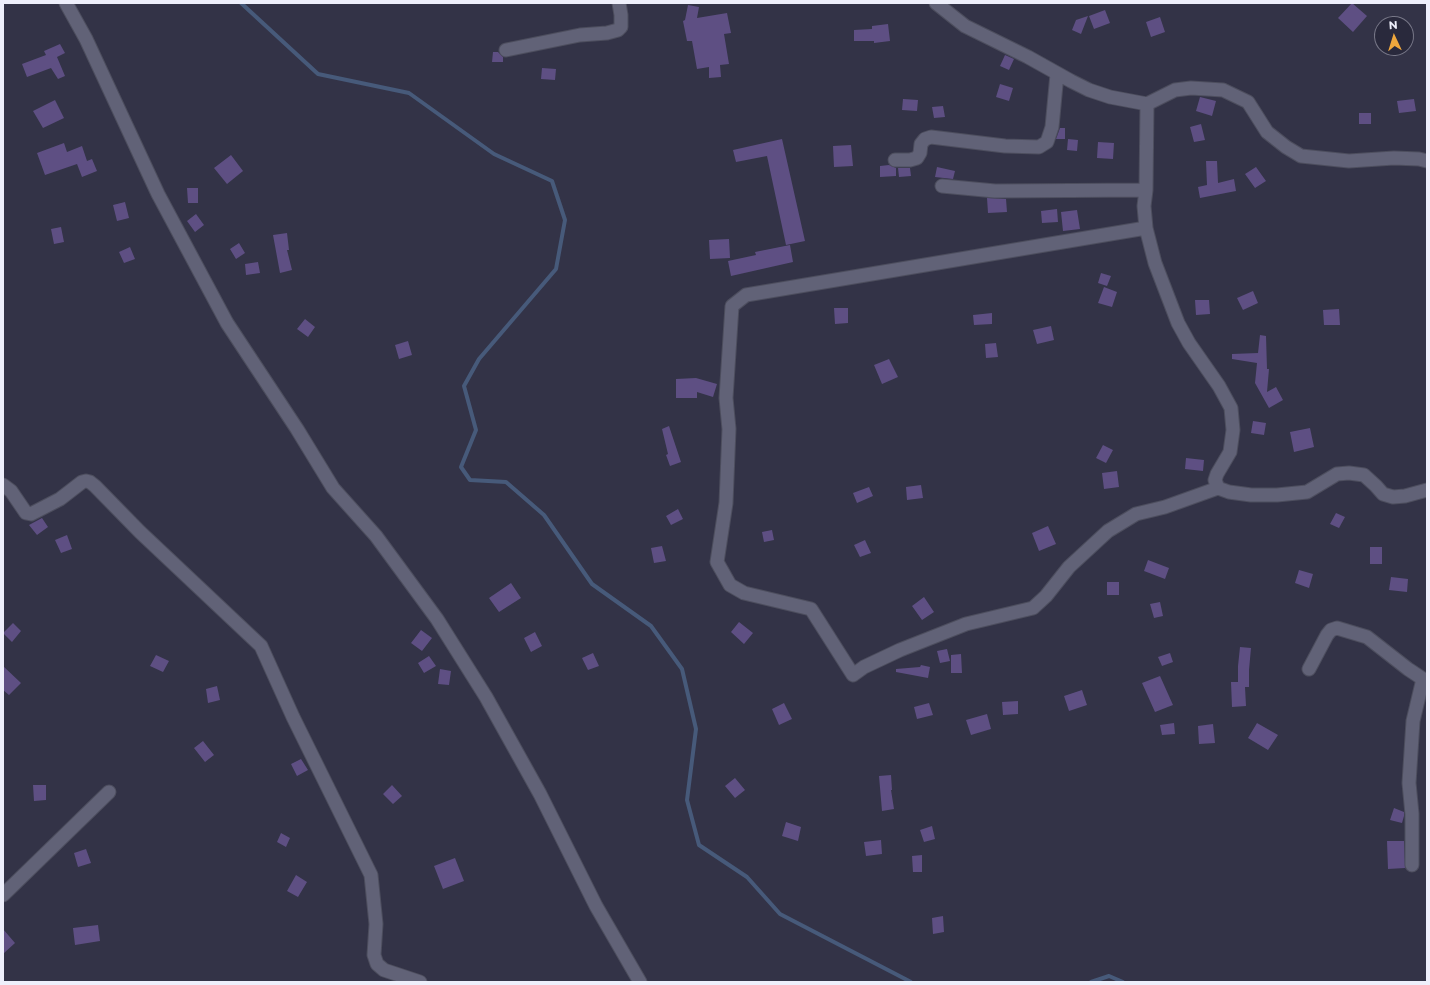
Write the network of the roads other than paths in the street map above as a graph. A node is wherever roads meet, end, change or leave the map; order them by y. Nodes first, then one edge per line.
1 (66, 3) edge
2 (619, 3) edge
3 (936, 3) edge
4 (506, 50) dead end
5 (1057, 74) junction
6 (1147, 104) junction
7 (895, 160) dead end
8 (1427, 161) edge
9 (942, 186) dead end
10 (1146, 190) junction
11 (1146, 228) junction
12 (3, 485) edge
13 (1218, 488) junction
14 (1427, 490) edge
15 (1309, 669) dead end
16 (1425, 680) edge
17 (108, 792) dead end
18 (1412, 865) dead end
19 (3, 895) edge
20 (420, 982) edge
21 (640, 982) edge

1 - 21 street
2 - 4 street
3 - 5 street
5 - 6 street
5 - 7 street
6 - 8 street
6 - 10 street
9 - 10 street
10 - 11 street
11 - 13 street
11 - 13 street
12 - 20 street
13 - 14 street
15 - 16 street
16 - 18 street
17 - 19 street

